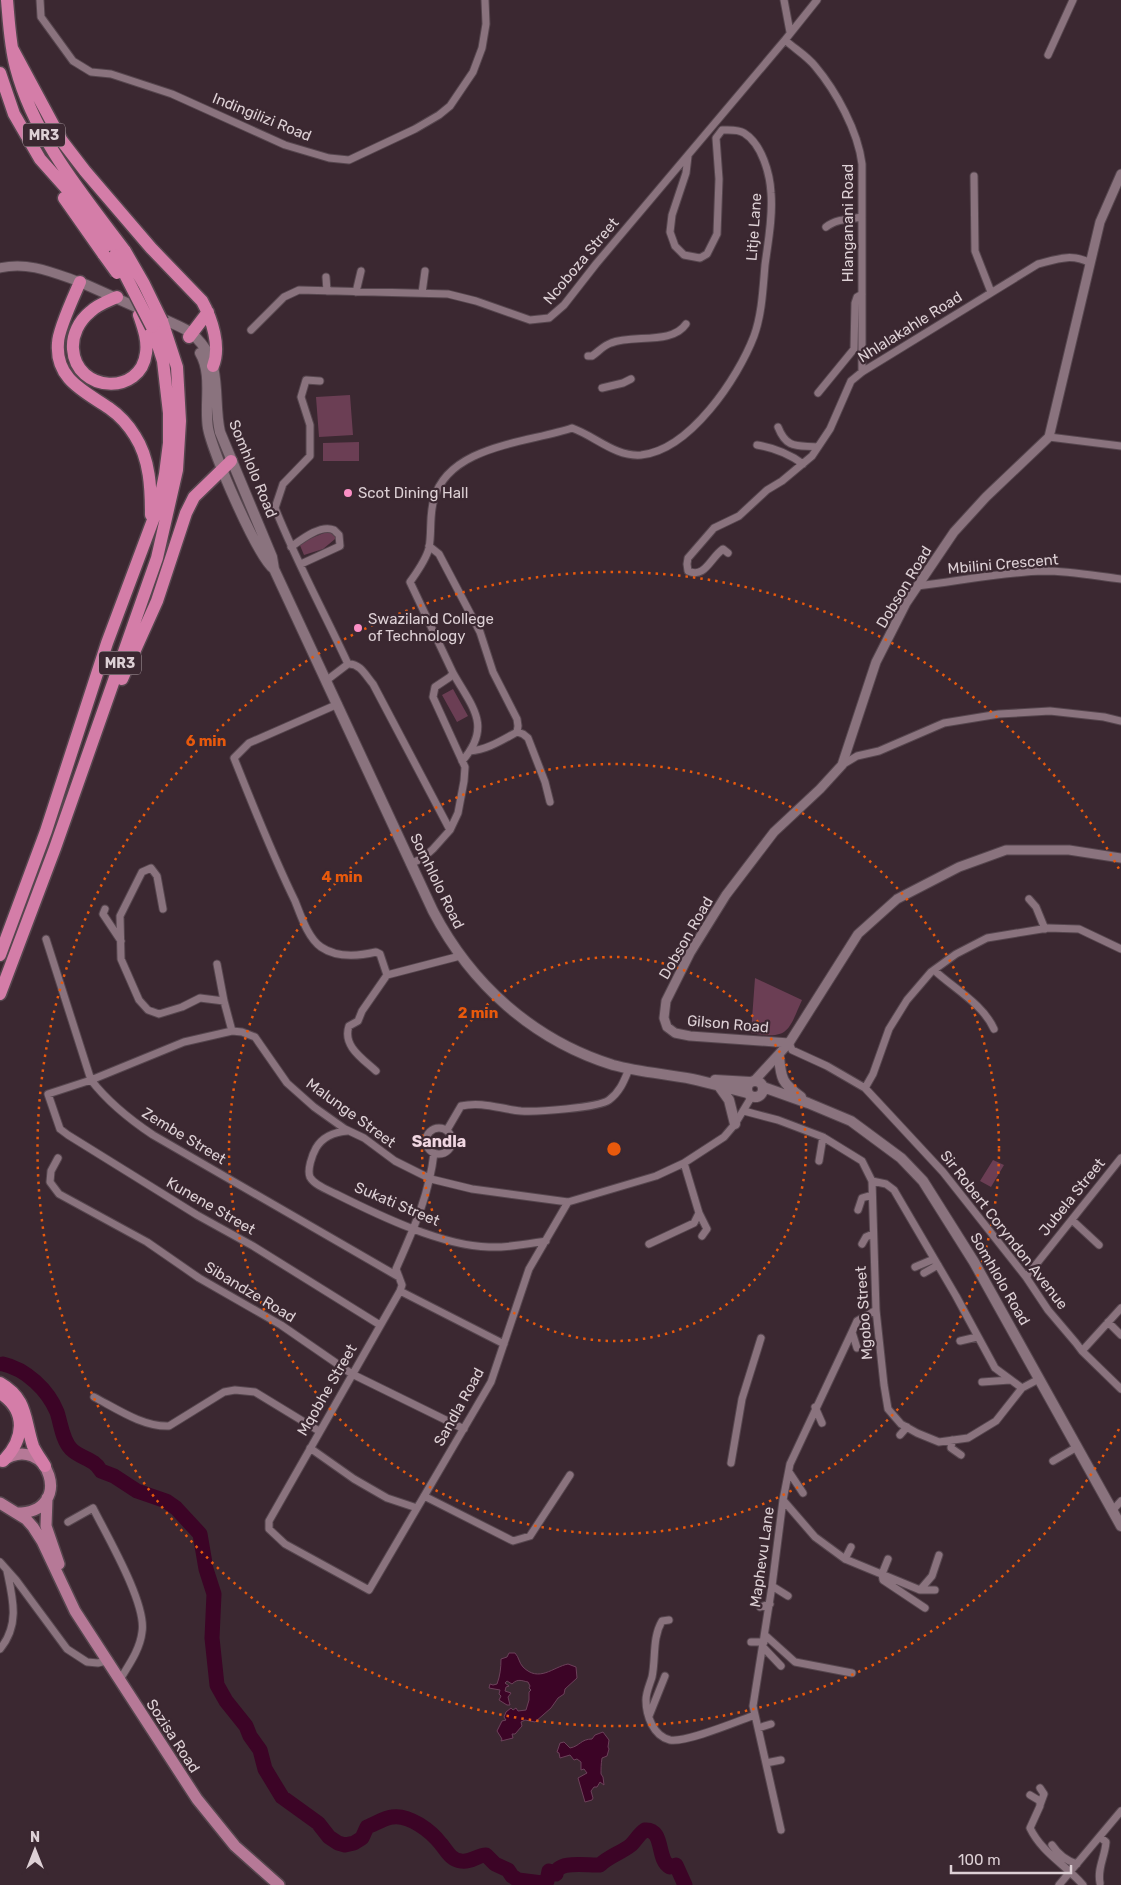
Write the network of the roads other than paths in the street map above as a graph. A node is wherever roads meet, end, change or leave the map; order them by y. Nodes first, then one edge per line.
1 (7, 0) edge
2 (40, 0) edge
3 (485, 0) edge
4 (784, 0) edge
5 (817, 0) edge
6 (1073, 0) edge
7 (790, 32) junction
8 (785, 40) junction
9 (12, 48) junction
10 (1048, 54) dead end
11 (0, 73) edge
12 (688, 156) junction
13 (1121, 174) edge
14 (974, 176) dead end
15 (862, 217) junction
16 (826, 227) dead end
17 (115, 254) junction
18 (1090, 263) junction
19 (0, 268) edge
20 (361, 270) dead end
21 (425, 271) dead end
22 (326, 277) dead end
23 (80, 282) junction
24 (327, 291) junction
25 (356, 292) junction
26 (992, 292) junction
27 (422, 293) junction
28 (862, 294) junction
29 (117, 297) junction
30 (208, 312) junction
31 (157, 324) junction
32 (686, 324) dead end
33 (251, 330) dead end
34 (188, 333) junction
35 (588, 356) dead end
36 (214, 366) junction
37 (862, 372) junction
38 (631, 379) dead end
39 (320, 381) dead end
40 (602, 388) dead end
41 (818, 393) dead end
42 (778, 428) dead end
43 (1050, 436) junction
44 (757, 445) dead end
45 (1121, 446) edge
46 (818, 447) junction
47 (803, 464) junction
48 (226, 466) junction
49 (151, 522) junction
50 (429, 546) junction
51 (291, 547) junction
52 (728, 554) dead end
53 (301, 564) junction
54 (1121, 580) edge
55 (917, 586) junction
56 (348, 664) junction
57 (453, 673) junction
58 (327, 680) junction
59 (338, 704) junction
60 (1121, 721) edge
61 (517, 732) junction
62 (470, 751) junction
63 (86, 761) junction
64 (462, 761) junction
65 (842, 765) junction
66 (550, 802) dead end
67 (450, 830) junction
68 (1121, 858) edge
69 (410, 864) junction
70 (1029, 899) dead end
71 (104, 909) dead end
72 (163, 909) dead end
73 (1045, 928) junction
74 (46, 939) dead end
75 (121, 942) junction
76 (1121, 949) edge
77 (0, 955) edge
78 (460, 956) junction
79 (217, 964) dead end
80 (934, 970) junction
81 (387, 975) junction
82 (0, 994) edge
83 (224, 1001) junction
84 (666, 1028) joint
85 (994, 1029) dead end
86 (232, 1030) junction
87 (789, 1043) junction
88 (776, 1060) junction
89 (629, 1069) junction
90 (376, 1071) dead end
91 (91, 1080) junction
92 (694, 1080) junction
93 (719, 1086) junction
94 (755, 1088) junction
95 (865, 1088) junction
96 (804, 1101) junction
97 (744, 1111) junction
98 (735, 1124) junction
99 (447, 1130) junction
100 (349, 1131) junction
101 (823, 1137) junction
102 (434, 1153) junction
103 (58, 1158) dead end
104 (1121, 1158) edge
105 (819, 1161) dead end
106 (684, 1163) junction
107 (430, 1179) junction
108 (872, 1181) junction
109 (872, 1195) junction
110 (568, 1202) junction
111 (858, 1210) dead end
112 (699, 1213) junction
113 (1072, 1220) junction
114 (414, 1228) junction
115 (874, 1234) junction
116 (702, 1236) dead end
117 (546, 1241) junction
118 (650, 1244) dead end
119 (862, 1244) dead end
120 (1099, 1245) dead end
121 (936, 1262) junction
122 (915, 1267) dead end
123 (924, 1273) dead end
124 (399, 1277) junction
125 (1026, 1277) junction
126 (400, 1291) junction
127 (1121, 1308) edge
128 (876, 1310) junction
129 (1108, 1322) junction
130 (380, 1325) junction
131 (852, 1332) junction
132 (1121, 1335) edge
133 (977, 1337) junction
134 (761, 1338) dead end
135 (960, 1341) dead end
136 (504, 1344) junction
137 (857, 1348) dead end
138 (1082, 1351) junction
139 (352, 1374) junction
140 (1039, 1379) junction
141 (1010, 1380) junction
142 (982, 1382) dead end
143 (0, 1383) edge
144 (1022, 1388) junction
145 (1121, 1389) edge
146 (0, 1393) edge
147 (94, 1397) dead end
148 (816, 1407) junction
149 (822, 1422) dead end
150 (907, 1427) junction
151 (464, 1429) junction
152 (319, 1431) junction
153 (900, 1435) dead end
154 (952, 1440) junction
155 (1077, 1447) junction
156 (310, 1448) junction
157 (961, 1455) dead end
158 (1053, 1461) dead end
159 (1, 1462) edge
160 (731, 1463) dead end
161 (45, 1466) junction
162 (789, 1472) junction
163 (570, 1475) dead end
164 (804, 1493) dead end
165 (424, 1496) junction
166 (47, 1498) junction
167 (783, 1500) junction
168 (1121, 1501) edge
169 (0, 1504) edge
170 (417, 1508) junction
171 (1112, 1511) junction
172 (17, 1513) junction
173 (68, 1522) dead end
174 (1121, 1526) edge
175 (851, 1548) dead end
176 (939, 1555) dead end
177 (845, 1559) junction
178 (888, 1559) dead end
179 (0, 1562) edge
180 (7, 1570) junction
181 (882, 1574) junction
182 (772, 1586) junction
183 (63, 1588) junction
184 (369, 1590) joint
185 (920, 1590) junction
186 (935, 1590) dead end
187 (788, 1596) dead end
188 (770, 1604) junction
189 (760, 1607) dead end
190 (925, 1608) dead end
191 (669, 1620) dead end
192 (764, 1641) junction
193 (751, 1642) dead end
194 (0, 1649) edge
195 (106, 1661) junction
196 (780, 1666) dead end
197 (852, 1673) dead end
198 (665, 1676) dead end
199 (119, 1681) junction
200 (755, 1715) junction
201 (649, 1717) junction
202 (771, 1724) dead end
203 (758, 1728) junction
204 (781, 1760) dead end
205 (766, 1763) junction
206 (1040, 1788) dead end
207 (1030, 1795) dead end
208 (1040, 1806) junction
209 (1121, 1811) edge
210 (781, 1830) dead end
211 (1100, 1837) junction
212 (1052, 1845) dead end
213 (1077, 1864) junction
214 (1071, 1871) junction
215 (1100, 1884) dead end
216 (279, 1885) edge
217 (1059, 1885) edge
218 (1083, 1885) edge

1 - 9 highway, MR3
2 - 3 street, Indingilizi Road
4 - 7 street
5 - 7 street, Ncoboza Street
6 - 10 street
7 - 8 street, Ncoboza Street
8 - 12 street, Ncoboza Street
8 - 15 street, Hlanganani Road
9 - 17 highway, MR3
9 - 30 highway
11 - 17 highway, MR3
12 - 27 street, Ncoboza Street
12 - 50 street, Litje Lane
13 - 18 street
14 - 26 street
15 - 16 street
15 - 28 street, Hlanganani Road
17 - 29 highway, bridge
17 - 31 highway, MR3, bridge
18 - 26 street, Nhlalakahle Road
18 - 43 street
19 - 23 street, Somhlolo Road
20 - 25 street
21 - 27 street
22 - 24 street
23 - 29 main road, Somhlolo Road
23 - 49 highway
24 - 25 street, Ncoboza Street
24 - 33 street, Ncoboza Street
25 - 27 street, Ncoboza Street
26 - 37 street, Nhlalakahle Road
28 - 37 street, Hlanganani Road
28 - 41 street
29 - 34 main road, Somhlolo Road
30 - 34 highway
30 - 36 highway
31 - 49 highway, MR3
31 - 63 highway, MR3
32 - 35 street
34 - 36 main road, Somhlolo Road
34 - 48 main road, Somhlolo Road
36 - 48 main road, Somhlolo Road
37 - 46 street, Nhlalakahle Road
38 - 40 street
39 - 51 street
42 - 46 street
43 - 45 street
43 - 55 street, Dobson Road
44 - 47 street
46 - 47 street, Nhlalakahle Road
47 - 52 street, Nhlalakahle Road
48 - 58 main road, Somhlolo Road
48 - 63 highway
49 - 77 highway, MR3
50 - 57 street
50 - 61 street
51 - 53 street
51 - 53 street
53 - 56 street
54 - 55 street, Mbilini Crescent
55 - 65 street, Dobson Road
56 - 58 street
56 - 67 street
57 - 62 street
57 - 64 street
58 - 59 main road, Somhlolo Road
59 - 69 main road, Somhlolo Road
59 - 81 street
60 - 65 street
61 - 62 street
61 - 66 street
62 - 64 street
63 - 82 highway, MR3
64 - 67 street
65 - 84 street, Dobson Road
67 - 69 street
68 - 87 street
69 - 78 main road, Somhlolo Road
70 - 73 street
71 - 75 street
72 - 75 street
73 - 76 street
73 - 80 street
74 - 91 street, Zembe Street
75 - 83 street
78 - 81 street
78 - 89 main road, Somhlolo Road
79 - 83 street
80 - 85 street
80 - 95 street
81 - 90 street
83 - 86 street
84 - 87 street, Gilson Road
86 - 91 street
86 - 100 street, Malunge Street
87 - 88 street
87 - 95 street, Sir Robert Coryndon Avenue
88 - 94 street
88 - 96 main road
89 - 92 main road, Somhlolo Road
89 - 99 street
91 - 124 street, Zembe Street
91 - 130 street, Kunene Street
92 - 93 main road, Somhlolo Road
92 - 94 main road, Somhlolo Road
93 - 94 main road, Somhlolo Road
93 - 98 main road
94 - 96 main road, Somhlolo Road
94 - 97 street, Malunge Street
95 - 125 street, Sir Robert Coryndon Avenue
96 - 140 main road, Somhlolo Road
97 - 98 street, Malunge Street
97 - 101 street
98 - 106 street, Malunge Street
99 - 102 street
99 - 102 street
100 - 107 street, Malunge Street
100 - 114 street, Sukati Street
101 - 105 street
101 - 108 street
102 - 107 street
103 - 139 street, Sibandze Road
104 - 113 street, Jubela Street
106 - 110 street, Malunge Street
106 - 112 street
107 - 110 street, Malunge Street
107 - 114 street
108 - 109 street, Mgobo Street
108 - 121 street
109 - 111 street
109 - 115 street, Mgobo Street
110 - 117 street, Sandla Road
112 - 116 street
112 - 118 street
113 - 120 street
113 - 125 street, Jubela Street
114 - 117 street, Sukati Street
114 - 124 street
115 - 119 street
115 - 128 street, Mgobo Street
117 - 136 street, Sandla Road
121 - 122 street
121 - 123 street
121 - 133 street
124 - 126 street
125 - 138 street, Sir Robert Coryndon Avenue
126 - 130 street, Mqobhe Street
126 - 136 street
127 - 129 street
128 - 131 street, Maphevu Lane
128 - 150 street, Mgobo Street
129 - 132 street
129 - 138 street
130 - 139 street, Mqobhe Street
131 - 137 street
131 - 148 street, Maphevu Lane
133 - 135 street
133 - 141 street
134 - 160 street
136 - 151 street, Sandla Road
138 - 145 street, Sir Robert Coryndon Avenue
139 - 151 street, Sibandze Road
139 - 152 street, Mqobhe Street
140 - 144 street, Mgobo Street
140 - 155 main road, Somhlolo Road
141 - 142 street
141 - 144 street
143 - 161 highway
144 - 154 street, Mgobo Street
146 - 159 highway
147 - 152 street
148 - 149 street
148 - 162 street, Maphevu Lane
150 - 153 street
150 - 154 street, Mgobo Street
151 - 165 street, Sandla Road
152 - 156 street, Mqobhe Street
154 - 157 street
155 - 158 street
155 - 171 main road, Somhlolo Road
156 - 170 street
156 - 184 street, Mqobhe Street
159 - 161 main road
161 - 166 main road
162 - 164 street
162 - 167 street, Maphevu Lane
163 - 165 street
165 - 170 street, Sandla Road
166 - 172 main road
166 - 183 main road
167 - 177 street
167 - 182 street, Maphevu Lane
168 - 171 street
169 - 172 main road
170 - 184 street, Sandla Road
171 - 174 main road, Somhlolo Road
172 - 183 main road
173 - 199 street
175 - 177 street
176 - 185 street
177 - 181 street
178 - 181 street
179 - 180 street
180 - 194 street
180 - 195 street
181 - 185 street
181 - 190 street
182 - 187 street
182 - 188 street, Maphevu Lane
183 - 195 main road, Sozisa Road
185 - 186 street
188 - 189 street
188 - 192 street, Maphevu Lane
191 - 201 street
192 - 193 street
192 - 196 street
192 - 197 street
192 - 200 street, Maphevu Lane
195 - 199 main road, Sozisa Road
198 - 201 street
199 - 216 main road, Sozisa Road
200 - 201 street
200 - 203 street, Maphevu Lane
202 - 203 street
203 - 205 street, Maphevu Lane
204 - 205 street
205 - 210 street, Maphevu Lane
206 - 208 street
207 - 208 street
208 - 214 street
209 - 211 street
211 - 213 street
211 - 215 street
212 - 213 street
213 - 214 street
214 - 217 street
214 - 218 street

